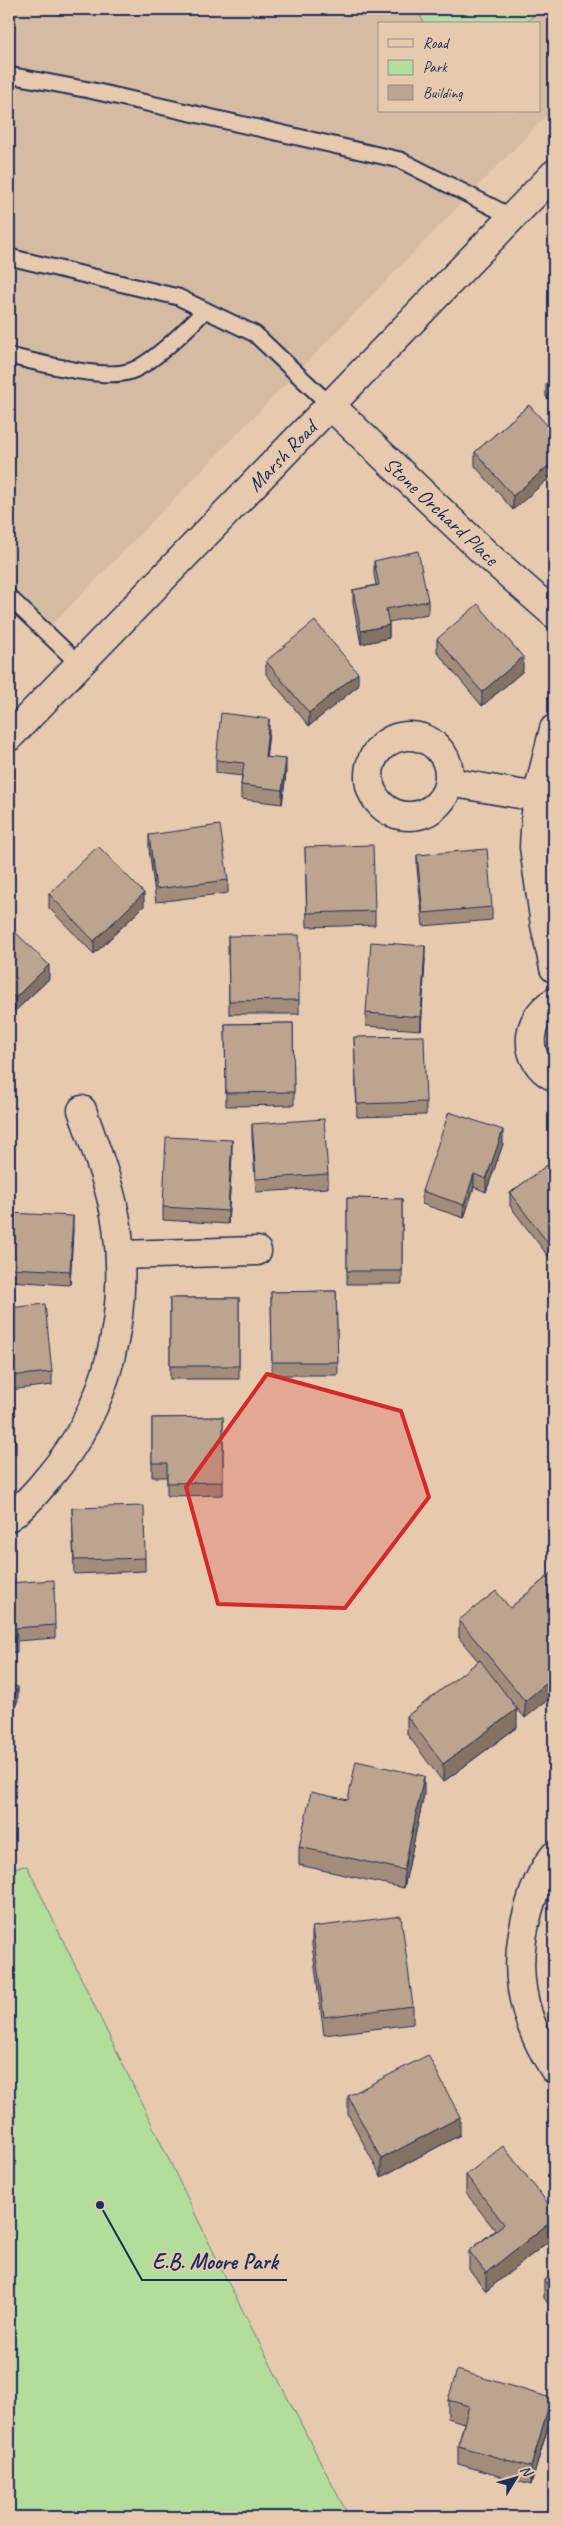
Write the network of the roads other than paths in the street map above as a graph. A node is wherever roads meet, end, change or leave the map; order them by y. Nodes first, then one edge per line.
1 (9, 74) edge
2 (554, 174) edge
3 (512, 217) junction
4 (9, 257) edge
5 (205, 310) junction
6 (9, 356) edge
7 (330, 406) junction
8 (9, 597) edge
9 (554, 614) edge
10 (79, 664) junction
11 (554, 729) edge
12 (9, 737) edge
13 (449, 782) dead end
14 (537, 797) junction
15 (554, 968) edge
16 (554, 1002) edge
17 (554, 1077) edge
18 (82, 1110) dead end
19 (257, 1251) dead end
20 (120, 1256) junction
21 (9, 1517) edge
22 (554, 1856) edge
23 (554, 2069) edge

1 - 3 lane
2 - 3 street, Marsh Road
3 - 7 street, Marsh Road
4 - 5 lane
5 - 6 lane
5 - 7 lane
7 - 9 street, Stone Orchard Place
7 - 10 street, Marsh Road
8 - 10 lane
10 - 12 street, Marsh Road
11 - 14 street
13 - 14 street
14 - 15 street
16 - 17 street
18 - 20 street
19 - 20 street
20 - 21 street
22 - 23 street

